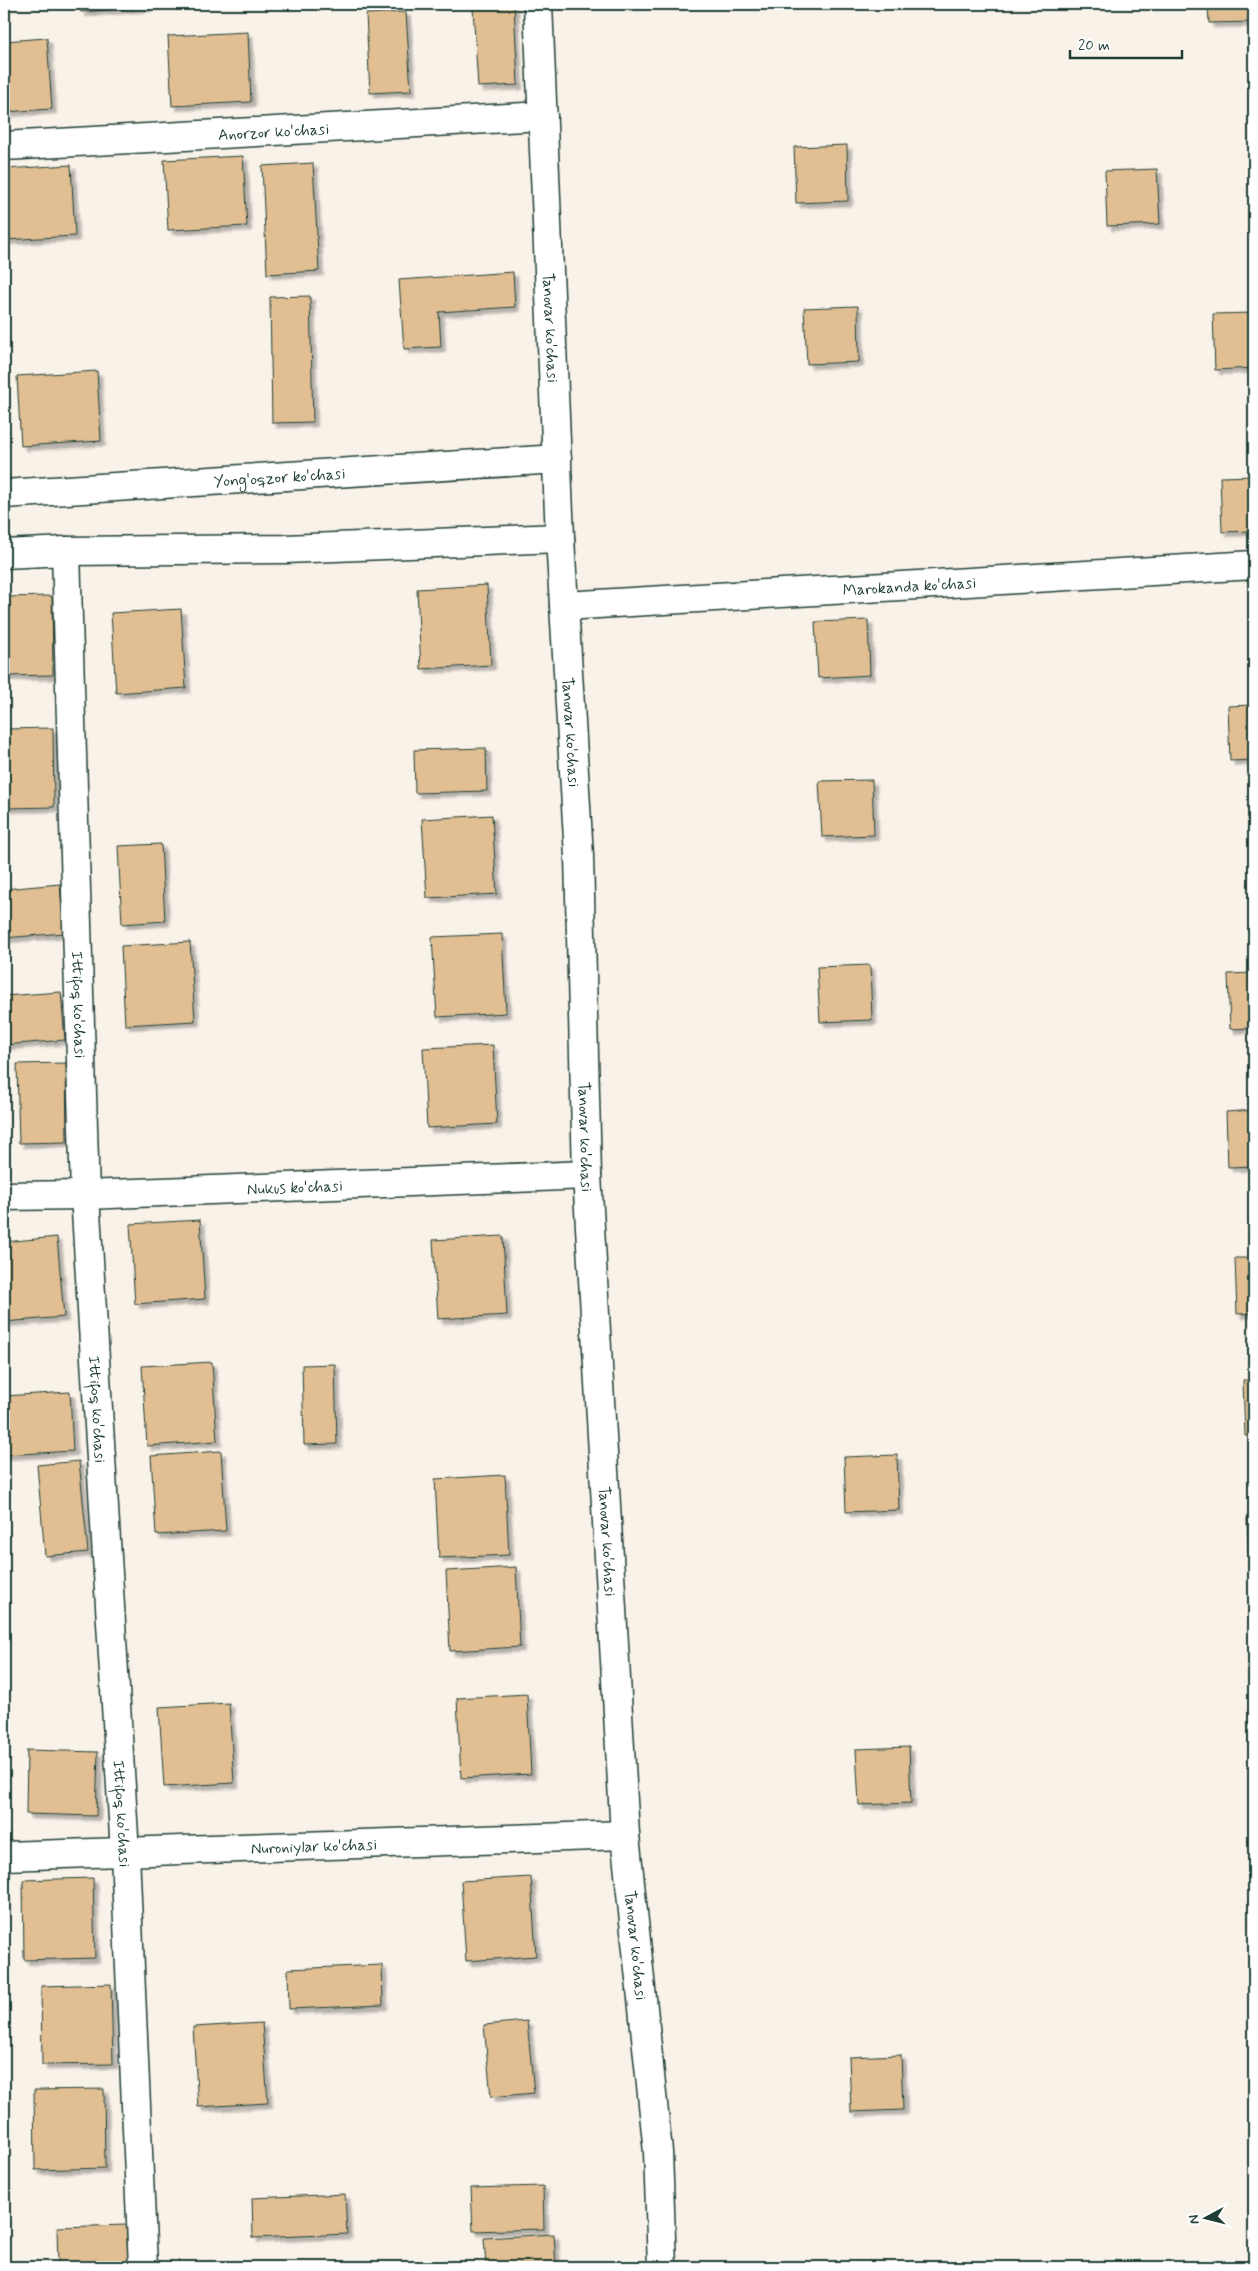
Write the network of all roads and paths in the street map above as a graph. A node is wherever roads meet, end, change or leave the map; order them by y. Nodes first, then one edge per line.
1 (538, 4) edge
2 (543, 116) junction
3 (4, 146) edge
4 (556, 459) junction
5 (4, 494) edge
6 (560, 538) junction
7 (66, 550) junction
8 (4, 554) edge
9 (1254, 565) edge
10 (564, 606) junction
11 (587, 1175) junction
12 (85, 1195) junction
13 (4, 1196) edge
14 (625, 1835) junction
15 (125, 1853) junction
16 (4, 1856) edge
17 (143, 2267) edge
18 (662, 2267) edge

1 - 2 street, Tanovar ko'chasi
2 - 3 street, Anorzor ko'chasi
2 - 4 street, Tanovar ko'chasi
4 - 5 street, Yong'oqzor ko'chasi
4 - 6 street, Tanovar ko'chasi
6 - 7 street
6 - 10 street, Tanovar ko'chasi
7 - 8 street
7 - 12 street, Ittifoq ko'chasi
9 - 10 street, Marokanda ko'chasi
10 - 11 street, Tanovar ko'chasi
11 - 12 street, Nukus ko'chasi
11 - 14 street, Tanovar ko'chasi
12 - 13 street, Nukus ko'chasi
12 - 15 street, Ittifoq ko'chasi
14 - 15 street, Nuroniylar ko'chasi
14 - 18 street, Tanovar ko'chasi
15 - 16 street, Nuroniylar ko'chasi
15 - 17 street, Ittifoq ko'chasi

